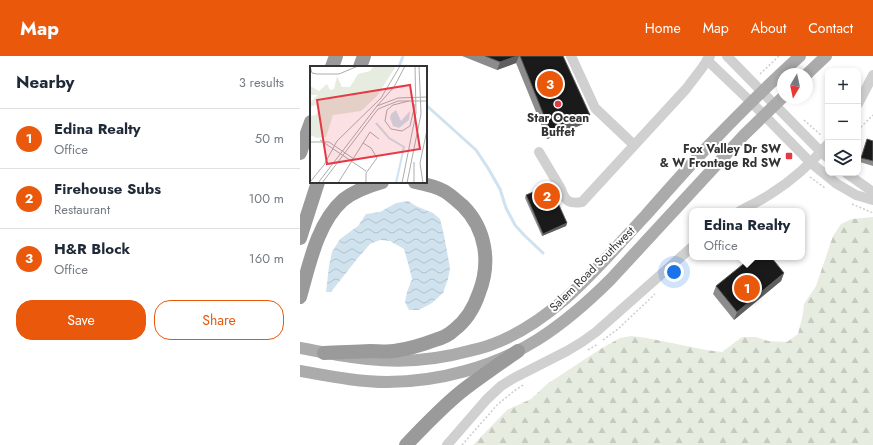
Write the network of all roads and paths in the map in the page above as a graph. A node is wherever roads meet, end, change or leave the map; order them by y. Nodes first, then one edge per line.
1 (331, 56) edge
2 (336, 56) edge
3 (364, 56) edge
4 (571, 56) edge
5 (727, 56) edge
6 (779, 56) edge
7 (800, 56) edge
8 (826, 56) edge
9 (709, 58) edge
10 (328, 66) edge
11 (332, 66) edge
12 (360, 66) edge
13 (813, 68) edge
14 (873, 75) edge
15 (753, 82) junction
16 (762, 91) junction
17 (861, 98) edge
18 (777, 100) edge
19 (751, 102) junction
20 (777, 103) edge
21 (782, 104) edge
22 (765, 115) junction
23 (873, 116) edge
24 (805, 120) dead end
25 (310, 125) edge
26 (861, 127) edge
27 (634, 146) junction
28 (825, 148) edge
29 (539, 152) dead end
30 (300, 153) edge
31 (810, 162) junction
32 (850, 176) edge
33 (318, 183) edge
34 (378, 183) edge
35 (419, 183) edge
36 (873, 192) edge
37 (873, 200) edge
38 (745, 208) edge
39 (300, 238) edge
40 (689, 250) edge
41 (300, 297) edge
42 (300, 348) edge
43 (518, 351) junction
44 (324, 353) junction
45 (300, 371) edge
46 (406, 445) edge
47 (447, 445) edge

1 - 10 highway
2 - 11 highway
3 - 12 highway
4 - 27 street
5 - 15 street
6 - 15 path
7 - 16 main road, Salem Road Southwest
8 - 13 main road
9 - 19 street
9 - 27 street
14 - 17 street
15 - 16 street
16 - 18 street
16 - 19 main road, Salem Road Southwest
19 - 22 street
19 - 44 main road, Salem Road Southwest
20 - 22 main road, Salem Road Southwest
21 - 28 street
22 - 31 street
22 - 43 main road, Salem Road Southwest
23 - 26 path
24 - 28 path
25 - 30 highway
27 - 29 street
28 - 31 street
31 - 37 street
31 - 38 street
32 - 36 street
33 - 39 highway
34 - 41 highway
35 - 44 highway
40 - 47 street
42 - 44 main road, Salem Road Southwest
43 - 45 main road, Salem Road Southwest
43 - 46 highway

